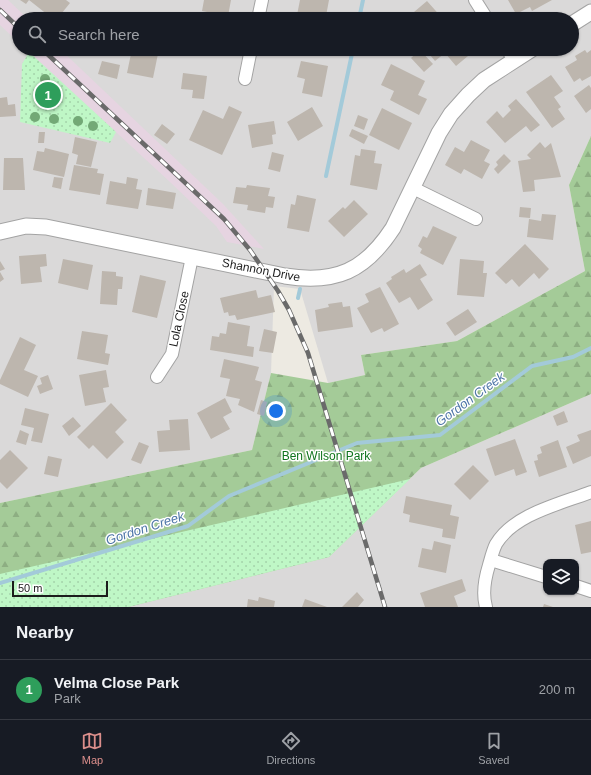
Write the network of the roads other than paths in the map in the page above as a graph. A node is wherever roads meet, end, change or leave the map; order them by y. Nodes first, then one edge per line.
1 (262, 0) edge
2 (475, 0) edge
3 (259, 12) edge
4 (483, 12) edge
5 (591, 12) edge
6 (579, 20) edge
7 (250, 56) edge
8 (509, 56) edge
9 (245, 79) dead end
10 (413, 188) junction
11 (476, 219) dead end
12 (0, 232) edge
13 (192, 257) junction
14 (157, 377) dead end
15 (591, 492) edge
16 (491, 560) junction
17 (543, 576) edge
18 (579, 587) edge
19 (591, 591) edge
20 (486, 607) edge

1 - 3 street
2 - 4 street
5 - 6 street
7 - 9 street
8 - 10 street, Shannon Drive
10 - 11 street
10 - 13 street, Shannon Drive
12 - 13 street, Shannon Drive
13 - 14 street, Lola Close
15 - 16 street
16 - 17 street
16 - 20 street
18 - 19 street

